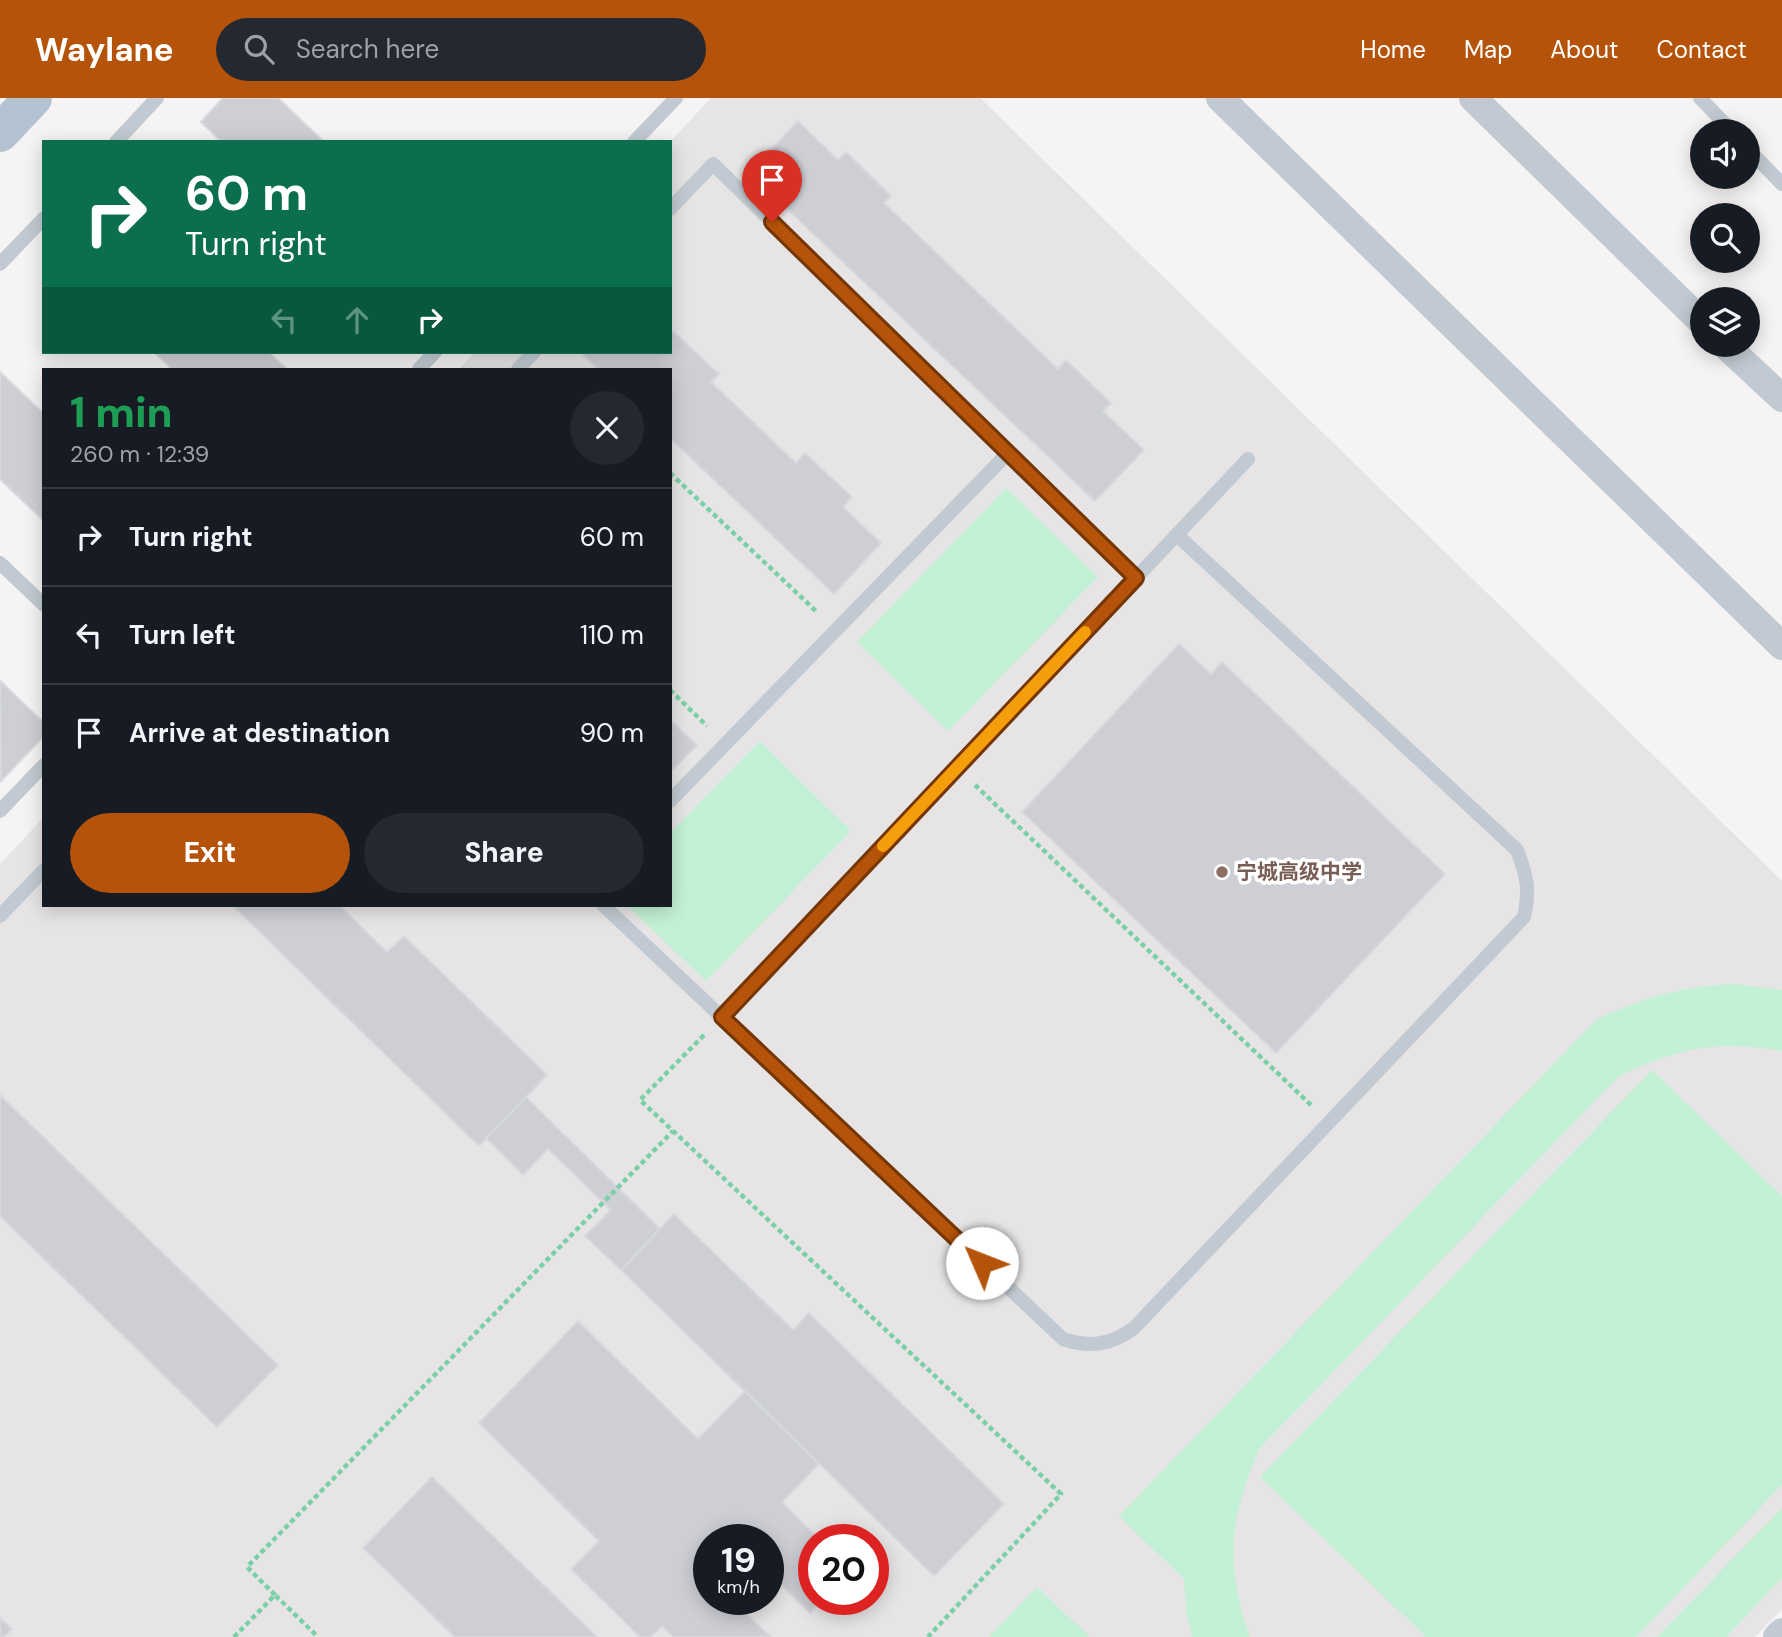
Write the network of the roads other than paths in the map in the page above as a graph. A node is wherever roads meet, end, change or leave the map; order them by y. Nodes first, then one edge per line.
1 (33, 98) edge
2 (157, 98) edge
3 (676, 98) edge
4 (1220, 98) edge
5 (1473, 98) edge
6 (1700, 98) edge
7 (1720, 119) edge
8 (0, 133) edge
9 (118, 140) edge
10 (636, 140) edge
11 (1760, 161) edge
12 (1782, 184) edge
13 (672, 207) edge
14 (42, 220) edge
15 (0, 264) edge
16 (1690, 310) edge
17 (433, 354) edge
18 (532, 354) edge
19 (1738, 357) edge
20 (420, 368) edge
21 (519, 368) edge
22 (1782, 398) edge
23 (1008, 453) junction
24 (1248, 459) dead end
25 (1177, 535) junction
26 (0, 563) edge
27 (1136, 578) junction
28 (42, 603) edge
29 (1782, 646) edge
30 (42, 767) edge
31 (672, 799) edge
32 (0, 811) edge
33 (42, 872) edge
34 (605, 907) edge
35 (0, 916) edge
36 (722, 1017) junction
37 (1782, 1632) edge
38 (1777, 1637) edge

1 - 8 main road
2 - 9 lane
3 - 10 lane
4 - 29 street
5 - 16 street
6 - 7 lane
11 - 12 lane
13 - 23 lane
14 - 15 lane
17 - 20 lane
18 - 21 lane
19 - 22 street
23 - 27 lane
23 - 31 lane
24 - 25 lane
25 - 27 lane
25 - 36 lane
26 - 28 lane
27 - 36 lane
30 - 32 lane
33 - 35 lane
34 - 36 lane
37 - 38 street

